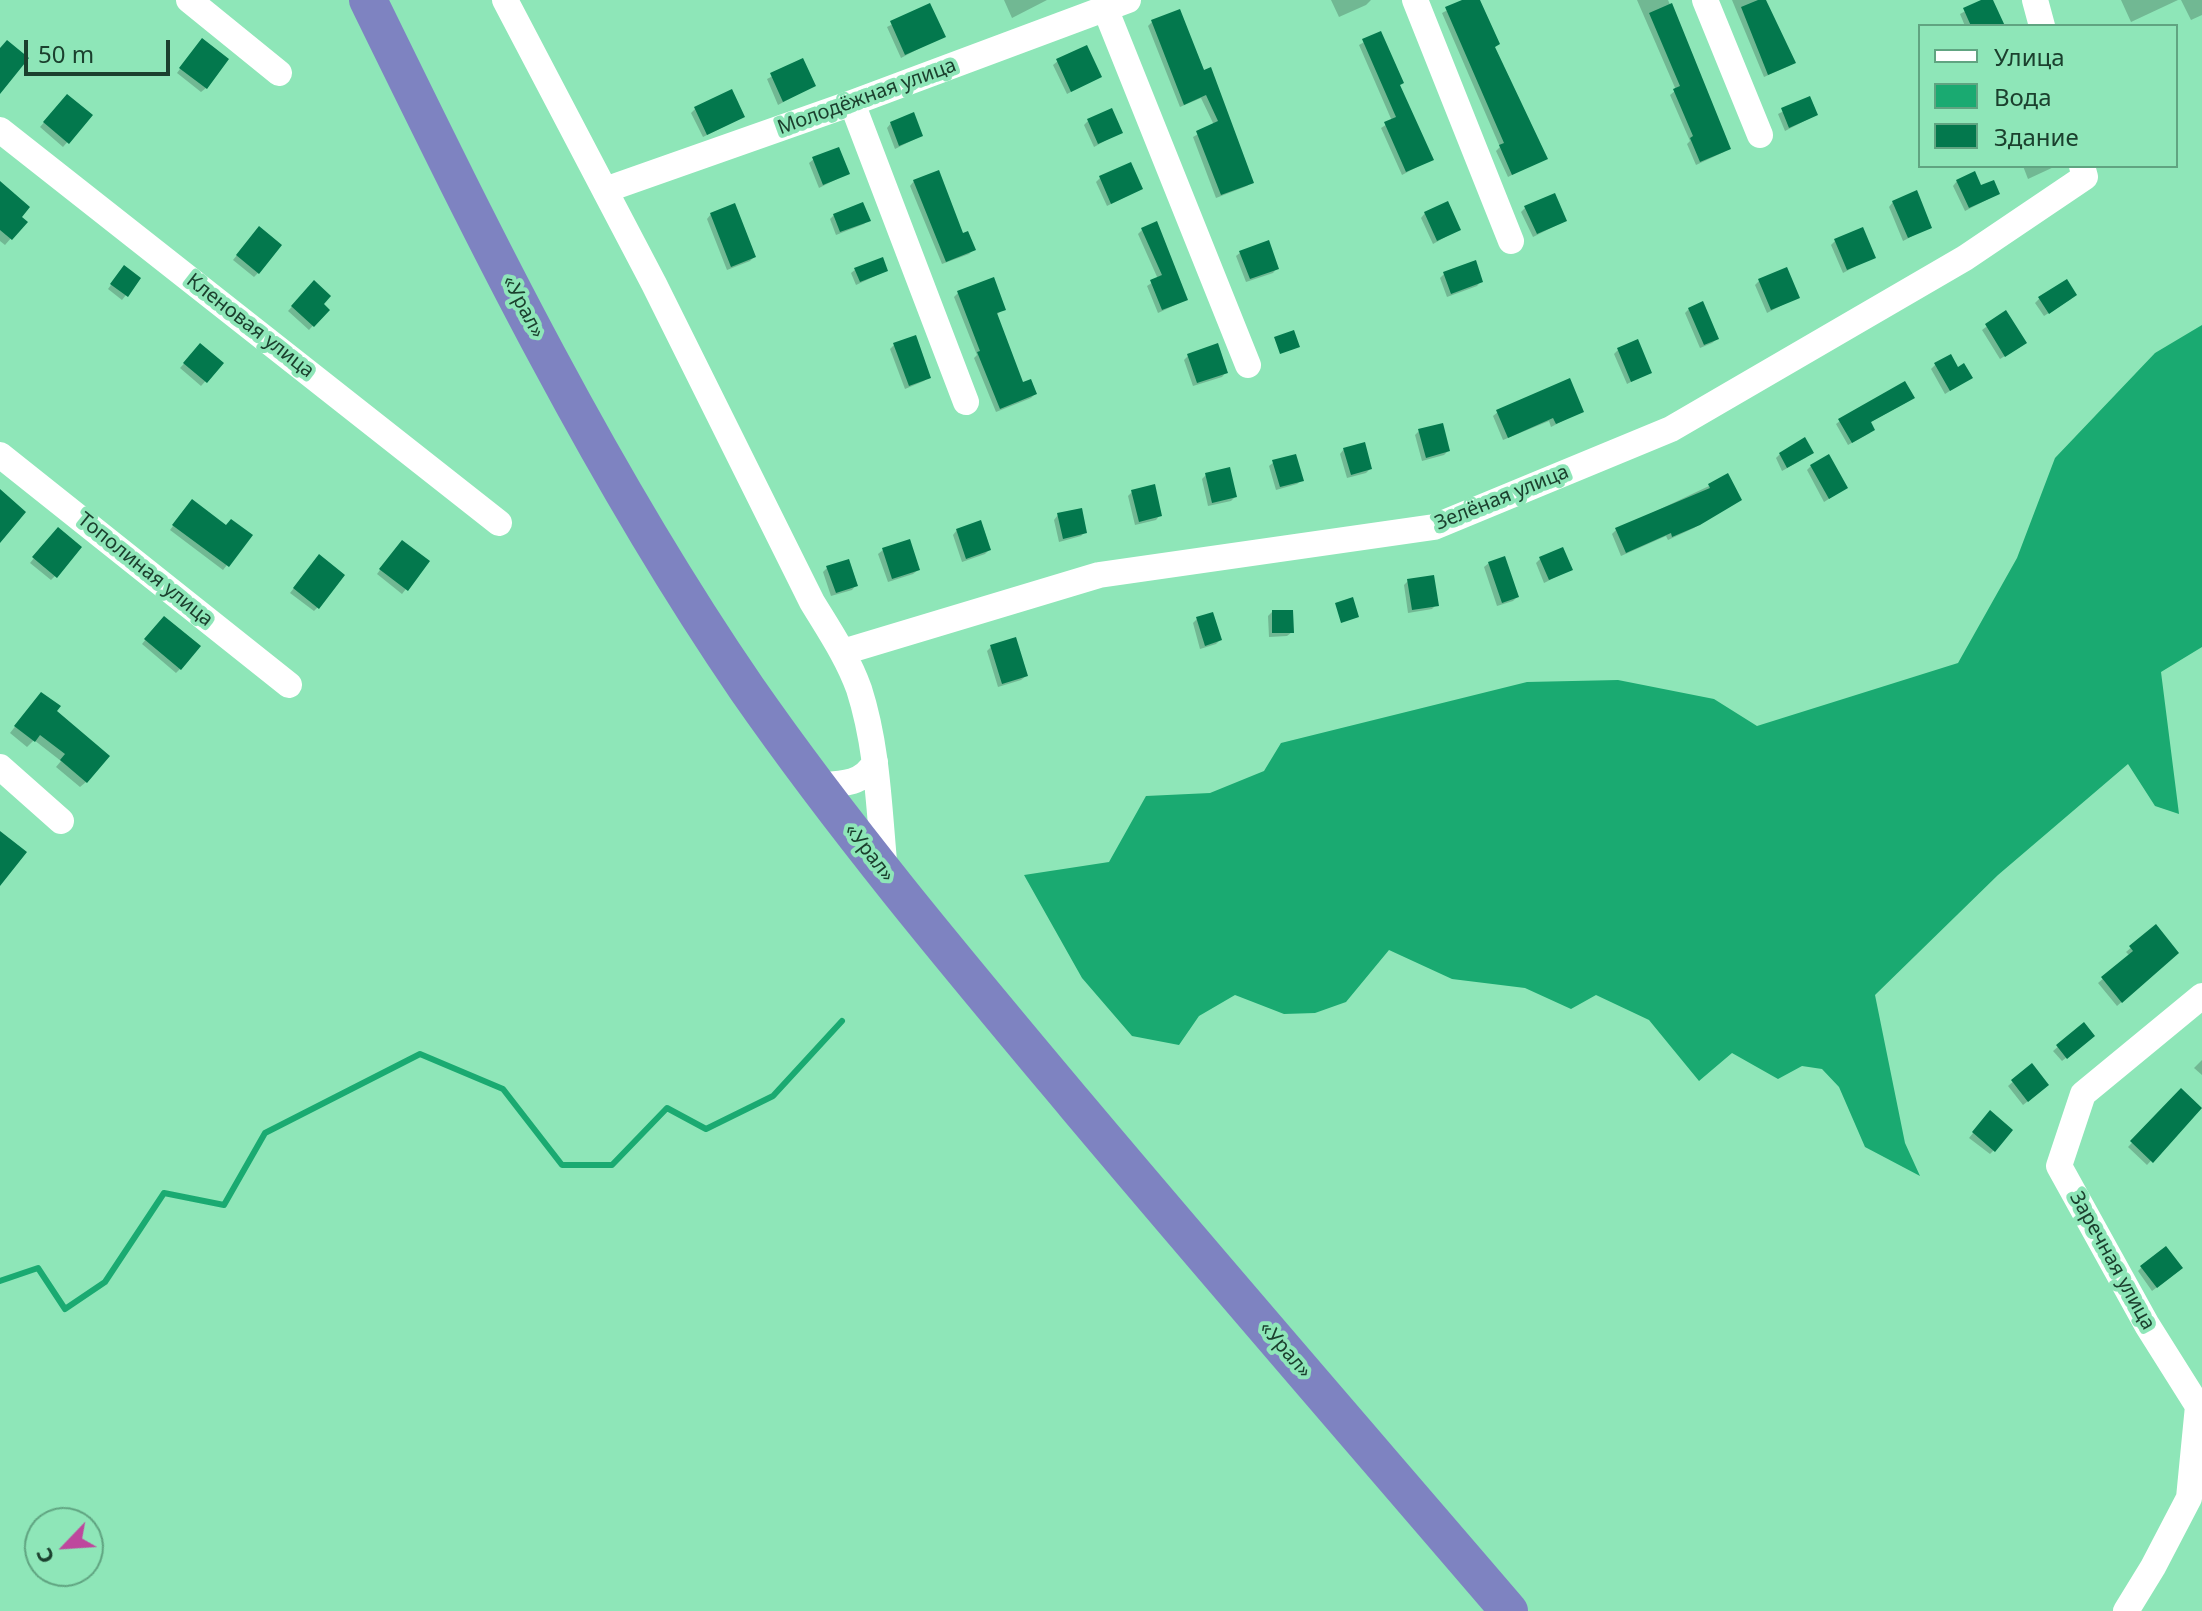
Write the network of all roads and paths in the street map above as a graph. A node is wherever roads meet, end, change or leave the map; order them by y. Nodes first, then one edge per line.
1 (189, 0) edge
2 (368, 0) edge
3 (505, 0) edge
4 (1415, 0) edge
5 (1705, 0) edge
6 (2035, 0) edge
7 (1116, 4) edge
8 (2041, 24) edge
9 (279, 73) dead end
10 (852, 103) junction
11 (0, 130) edge
12 (1760, 135) dead end
13 (2083, 168) edge
14 (605, 190) junction
15 (1511, 241) dead end
16 (1248, 365) dead end
17 (966, 402) dead end
18 (0, 455) edge
19 (499, 523) dead end
20 (843, 652) junction
21 (289, 685) dead end
22 (875, 762) junction
23 (0, 767) edge
24 (817, 785) junction
25 (61, 821) dead end
26 (885, 875) junction
27 (2202, 996) edge
28 (2198, 1443) edge
29 (1509, 1611) edge
30 (2126, 1611) edge

1 - 9 street
2 - 24 highway, «Урал»
3 - 14 street
4 - 15 street
5 - 12 street
6 - 8 street
7 - 10 street, Молодёжная улица
7 - 16 street
10 - 14 street, Молодёжная улица
10 - 17 street
11 - 19 street, Кленовая улица
13 - 20 street, Зелёная улица
14 - 20 street
18 - 21 street, Тополиная улица
20 - 22 street
22 - 24 street
22 - 26 street
23 - 25 street
24 - 26 highway, «Урал»
26 - 29 highway, «Урал»
27 - 28 street, Заречная улица
28 - 30 street, Заречная улица

